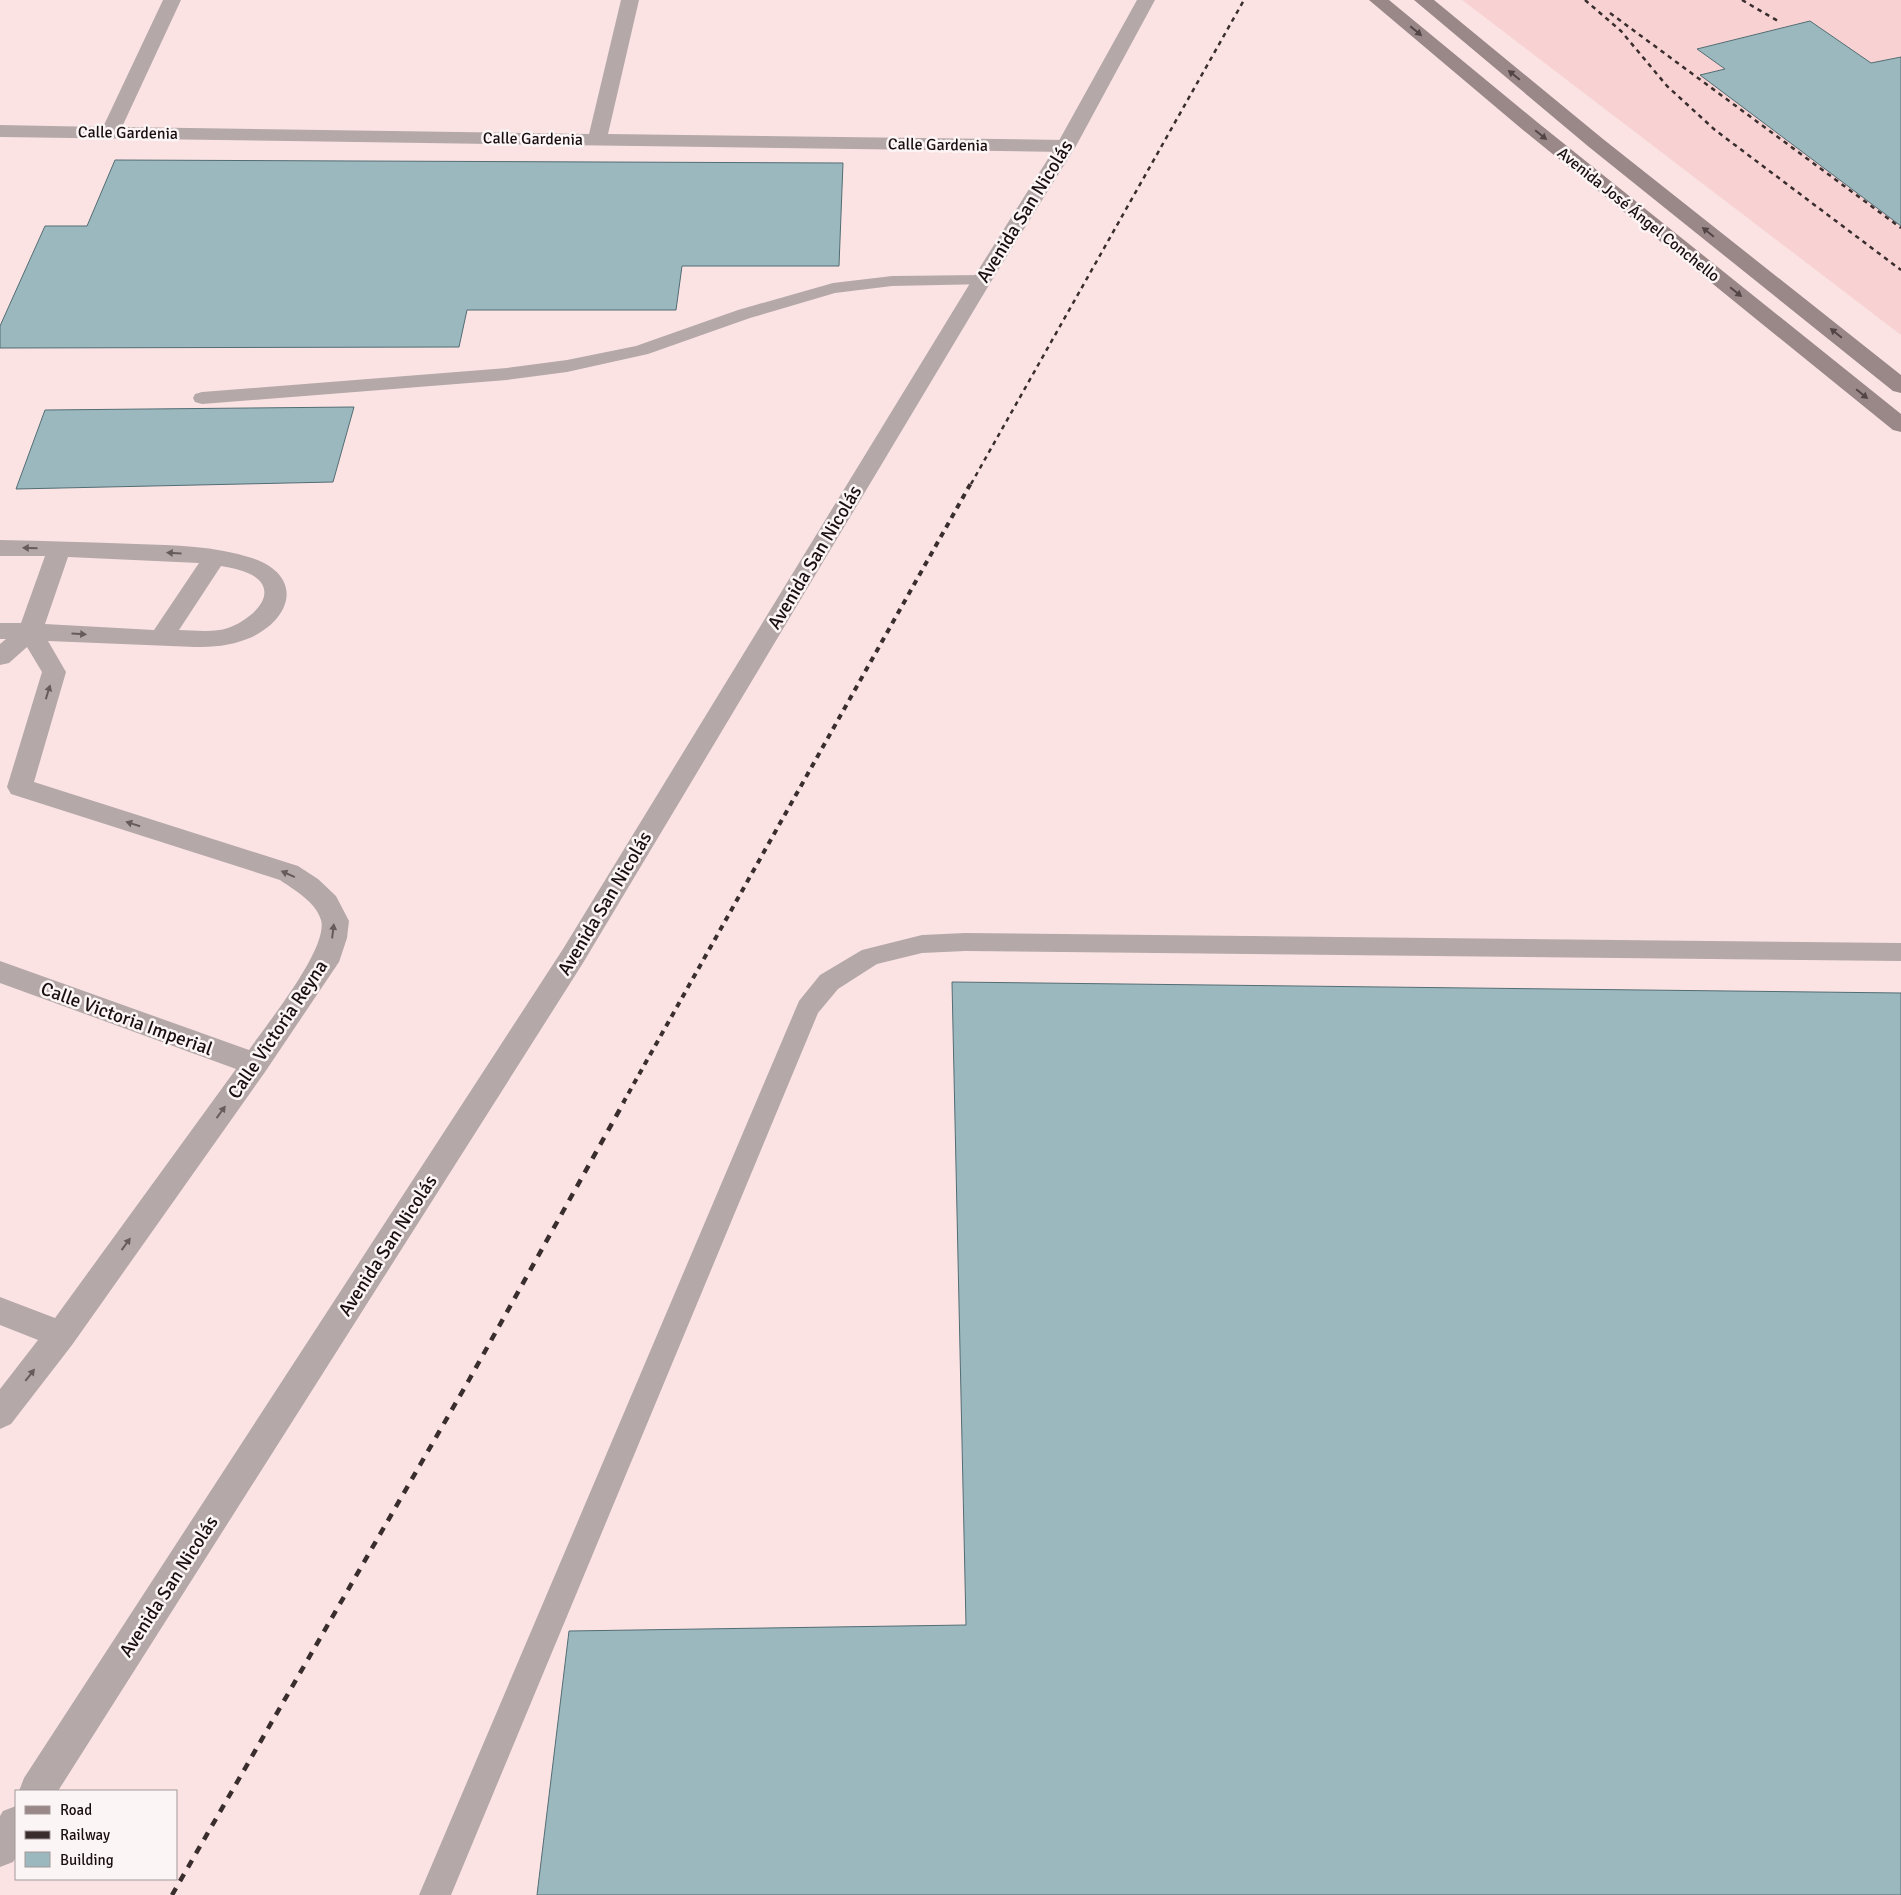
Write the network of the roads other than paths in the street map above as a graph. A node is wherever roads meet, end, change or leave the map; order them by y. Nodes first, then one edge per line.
1 (172, 0) edge
2 (630, 0) edge
3 (1146, 0) edge
4 (1378, 0) edge
5 (1422, 0) edge
6 (0, 130) edge
7 (110, 132) junction
8 (597, 139) junction
9 (1066, 146) junction
10 (982, 280) junction
11 (1901, 386) edge
12 (202, 398) dead end
13 (1901, 425) edge
14 (0, 548) edge
15 (59, 549) junction
16 (214, 558) junction
17 (0, 631) edge
18 (30, 632) junction
19 (161, 638) junction
20 (0, 657) edge
21 (1901, 952) edge
22 (0, 972) edge
23 (255, 1064) junction
24 (0, 1311) edge
25 (61, 1335) junction
26 (0, 1414) edge
27 (38, 1790) edge
28 (15, 1826) edge
29 (0, 1849) edge
30 (435, 1895) edge

1 - 7 street
2 - 8 street
3 - 9 street, Avenida San Nicolás
4 -> 13 main road, Avenida José Ángel Conchello
11 -> 5 main road, Avenida José Ángel Conchello
6 - 7 street, Calle Gardenia
7 - 8 street, Calle Gardenia
8 - 9 street, Calle Gardenia
9 - 10 street, Avenida San Nicolás
10 - 12 lane
10 - 27 street, Avenida San Nicolás
15 -> 14 street
16 -> 15 street
15 - 18 street
16 - 19 street
16 - 19 street
17 - 18 street
18 -> 19 street
18 - 20 street
23 -> 18 street, Calle Victoria Reyna
21 - 30 lane
22 - 23 street, Calle Victoria Imperial
25 -> 23 street, Calle Victoria Reyna
24 - 25 street
26 -> 25 street, Calle Victoria Reyna
28 - 29 street

